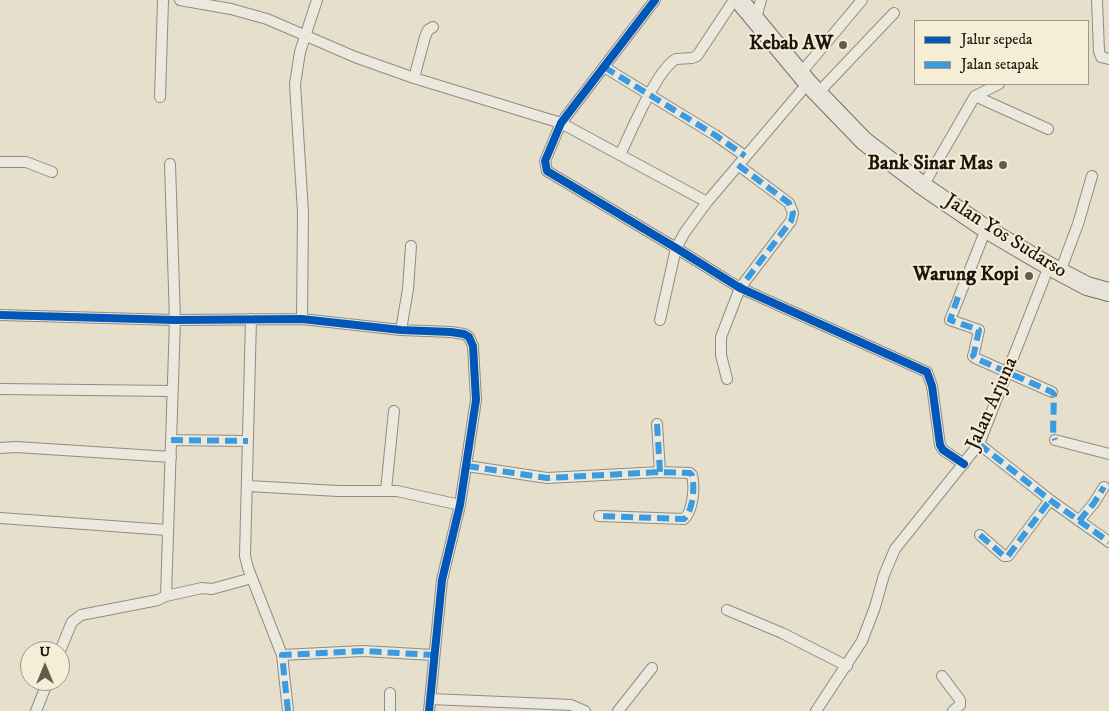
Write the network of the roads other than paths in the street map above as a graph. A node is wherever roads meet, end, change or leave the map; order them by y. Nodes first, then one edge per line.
1 (163, 0) edge
2 (180, 0) edge
3 (317, 0) edge
4 (655, 0) edge
5 (734, 0) edge
6 (739, 0) edge
7 (760, 0) edge
8 (862, 0) edge
9 (1097, 0) edge
10 (894, 13) dead end
11 (756, 18) junction
12 (433, 27) dead end
13 (306, 36) junction
14 (1109, 59) edge
15 (604, 67) junction
16 (414, 78) junction
17 (809, 83) junction
18 (997, 85) edge
19 (649, 94) junction
20 (975, 96) junction
21 (160, 97) dead end
22 (561, 123) junction
23 (1048, 129) dead end
24 (620, 155) junction
25 (745, 156) junction
26 (0, 162) edge
27 (170, 164) dead end
28 (738, 165) junction
29 (52, 172) dead end
30 (1092, 176) dead end
31 (923, 186) junction
32 (707, 202) junction
33 (986, 229) junction
34 (411, 246) dead end
35 (676, 248) junction
36 (1054, 269) junction
37 (740, 288) junction
38 (1109, 292) edge
39 (0, 315) edge
40 (251, 319) junction
41 (302, 319) junction
42 (175, 320) junction
43 (660, 320) dead end
44 (401, 330) junction
45 (1007, 373) junction
46 (727, 379) dead end
47 (0, 388) edge
48 (172, 391) junction
49 (1052, 392) dead end
50 (394, 411) dead end
51 (657, 424) dead end
52 (171, 440) junction
53 (1055, 440) dead end
54 (248, 441) junction
55 (980, 444) junction
56 (0, 448) edge
57 (1109, 454) edge
58 (171, 456) junction
59 (964, 464) junction
60 (467, 466) junction
61 (660, 472) junction
62 (248, 486) junction
63 (1104, 487) dead end
64 (386, 490) junction
65 (1050, 500) junction
66 (460, 505) junction
67 (599, 516) dead end
68 (0, 518) edge
69 (1078, 521) junction
70 (167, 530) junction
71 (980, 535) dead end
72 (1109, 542) edge
73 (252, 578) junction
74 (166, 596) junction
75 (727, 610) dead end
76 (64, 641) edge
77 (282, 655) junction
78 (434, 655) junction
79 (847, 666) junction
80 (652, 668) dead end
81 (942, 676) dead end
82 (44, 691) edge
83 (390, 693) dead end
84 (430, 699) junction
85 (571, 708) edge
86 (36, 711) edge
87 (288, 711) edge
88 (390, 711) edge
89 (429, 711) edge
90 (585, 711) edge
91 (618, 711) edge
92 (816, 711) edge
93 (953, 711) edge

1 - 21 street
2 - 13 street
3 - 13 street
4 - 15 street
5 - 19 street
6 - 11 highway, Jalan Yos Sudarso
7 - 11 street
8 - 17 street
9 - 14 street
10 - 17 street
11 - 17 highway, Jalan Yos Sudarso
12 - 16 street
13 - 16 street
13 - 41 street
15 - 19 street
15 - 22 street
16 - 22 street
17 - 25 street
17 - 31 highway, Jalan Yos Sudarso
18 - 20 street
19 - 24 street
19 - 25 street
20 - 23 street
20 - 31 street
22 - 24 street
22 - 35 street
24 - 32 street
25 - 28 street
26 - 29 street
27 - 42 street
28 - 32 street
28 - 37 street
30 - 36 street, Jalan Arjuna
31 - 33 highway, Jalan Yos Sudarso
32 - 35 street
33 - 36 highway, Jalan Yos Sudarso
33 - 45 street
34 - 44 street
35 - 37 street
35 - 43 street
36 - 38 highway, Jalan Yos Sudarso
36 - 45 street, Jalan Arjuna
37 - 46 street
37 - 59 street
39 - 42 street
40 - 41 street
40 - 42 street
40 - 54 street
41 - 44 street
42 - 48 street
44 - 60 street
45 - 49 street
45 - 55 street, Jalan Arjuna
47 - 48 street
48 - 52 street
50 - 64 street
51 - 61 street
52 - 54 street
52 - 58 street
53 - 57 street
54 - 62 street
55 - 59 street, Jalan Arjuna
55 - 65 street
56 - 58 street
58 - 70 street
59 - 79 street, Jalan Arjuna
60 - 61 street
60 - 66 street
61 - 67 street
62 - 64 street
62 - 73 street
63 - 69 street
64 - 66 street
65 - 69 street
65 - 71 street
66 - 78 street
68 - 70 street
69 - 72 street
70 - 74 street
73 - 74 street
73 - 77 street
74 - 76 street
75 - 79 street
77 - 78 street
77 - 87 street
78 - 84 street
79 - 92 street, Jalan Arjuna
80 - 91 street
81 - 93 street
82 - 86 street
83 - 88 street
84 - 85 street
84 - 89 street
85 - 90 street

